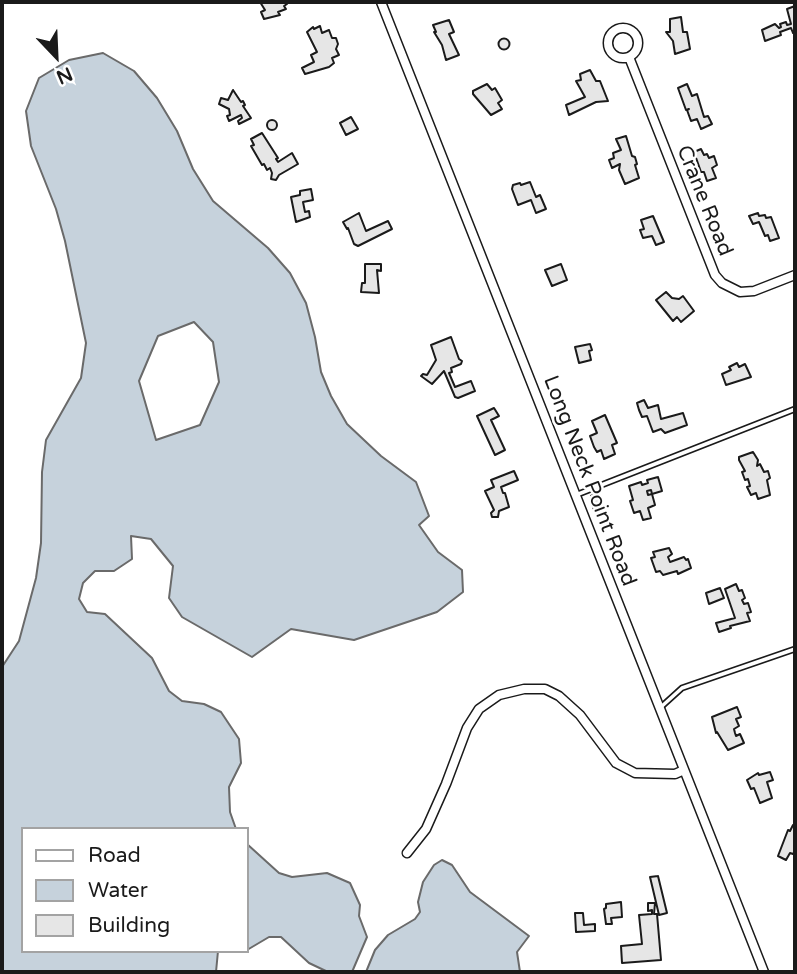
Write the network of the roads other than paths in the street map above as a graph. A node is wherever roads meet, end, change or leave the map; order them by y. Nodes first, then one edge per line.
1 (381, 2) edge
2 (629, 57) dead end
3 (795, 275) edge
4 (795, 409) edge
5 (576, 495) junction
6 (795, 649) edge
7 (660, 708) junction
8 (684, 770) junction
9 (407, 853) dead end
10 (764, 972) edge

1 - 5 street, Long Neck Point Road
2 - 3 street, Crane Road
4 - 5 lane
5 - 7 street, Long Neck Point Road
6 - 7 lane
7 - 8 street, Long Neck Point Road
8 - 9 street
8 - 10 street, Long Neck Point Road

